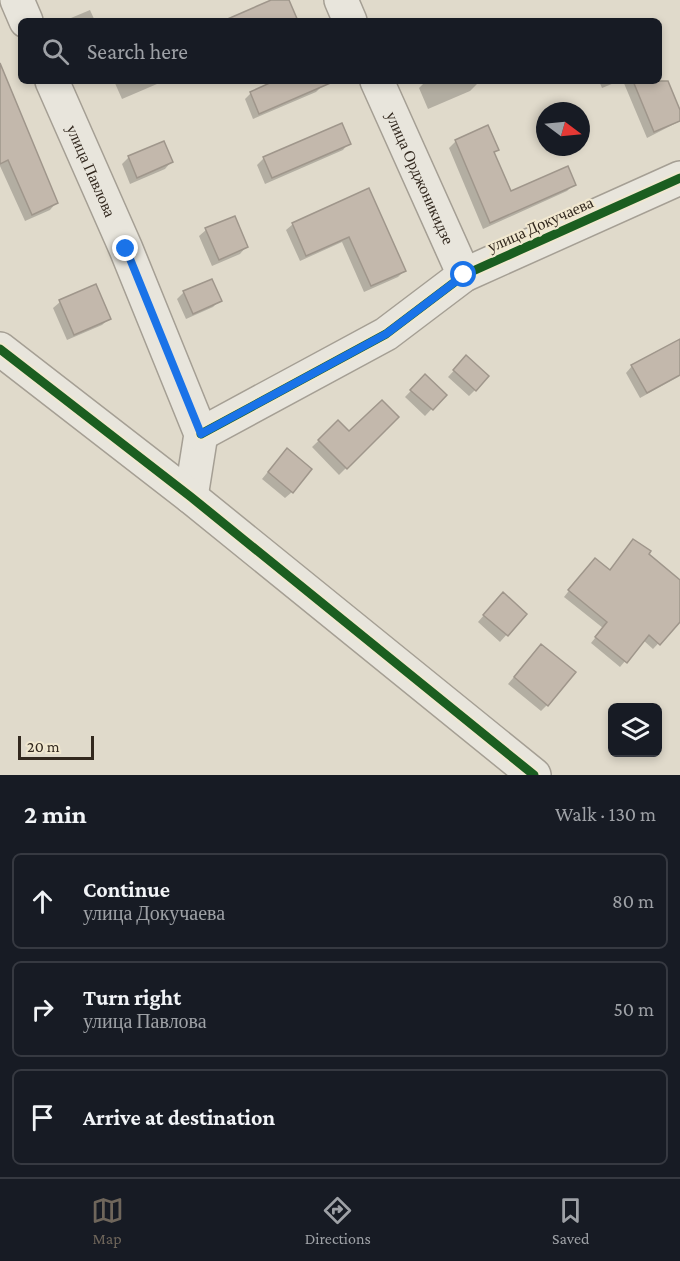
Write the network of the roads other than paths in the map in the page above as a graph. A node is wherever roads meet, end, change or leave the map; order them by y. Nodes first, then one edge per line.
1 (17, 0) edge
2 (341, 0) edge
3 (25, 18) edge
4 (349, 18) edge
5 (53, 84) edge
6 (378, 84) edge
7 (680, 178) edge
8 (464, 275) junction
9 (0, 349) edge
10 (201, 434) junction
11 (191, 497) junction
12 (534, 775) edge

1 - 3 street
2 - 4 street
5 - 10 street, улица Павлова
6 - 8 street, улица Орджоникидзе
7 - 8 street, улица Докучаева
8 - 10 street, улица Докучаева
9 - 11 street
10 - 11 street
11 - 12 street

